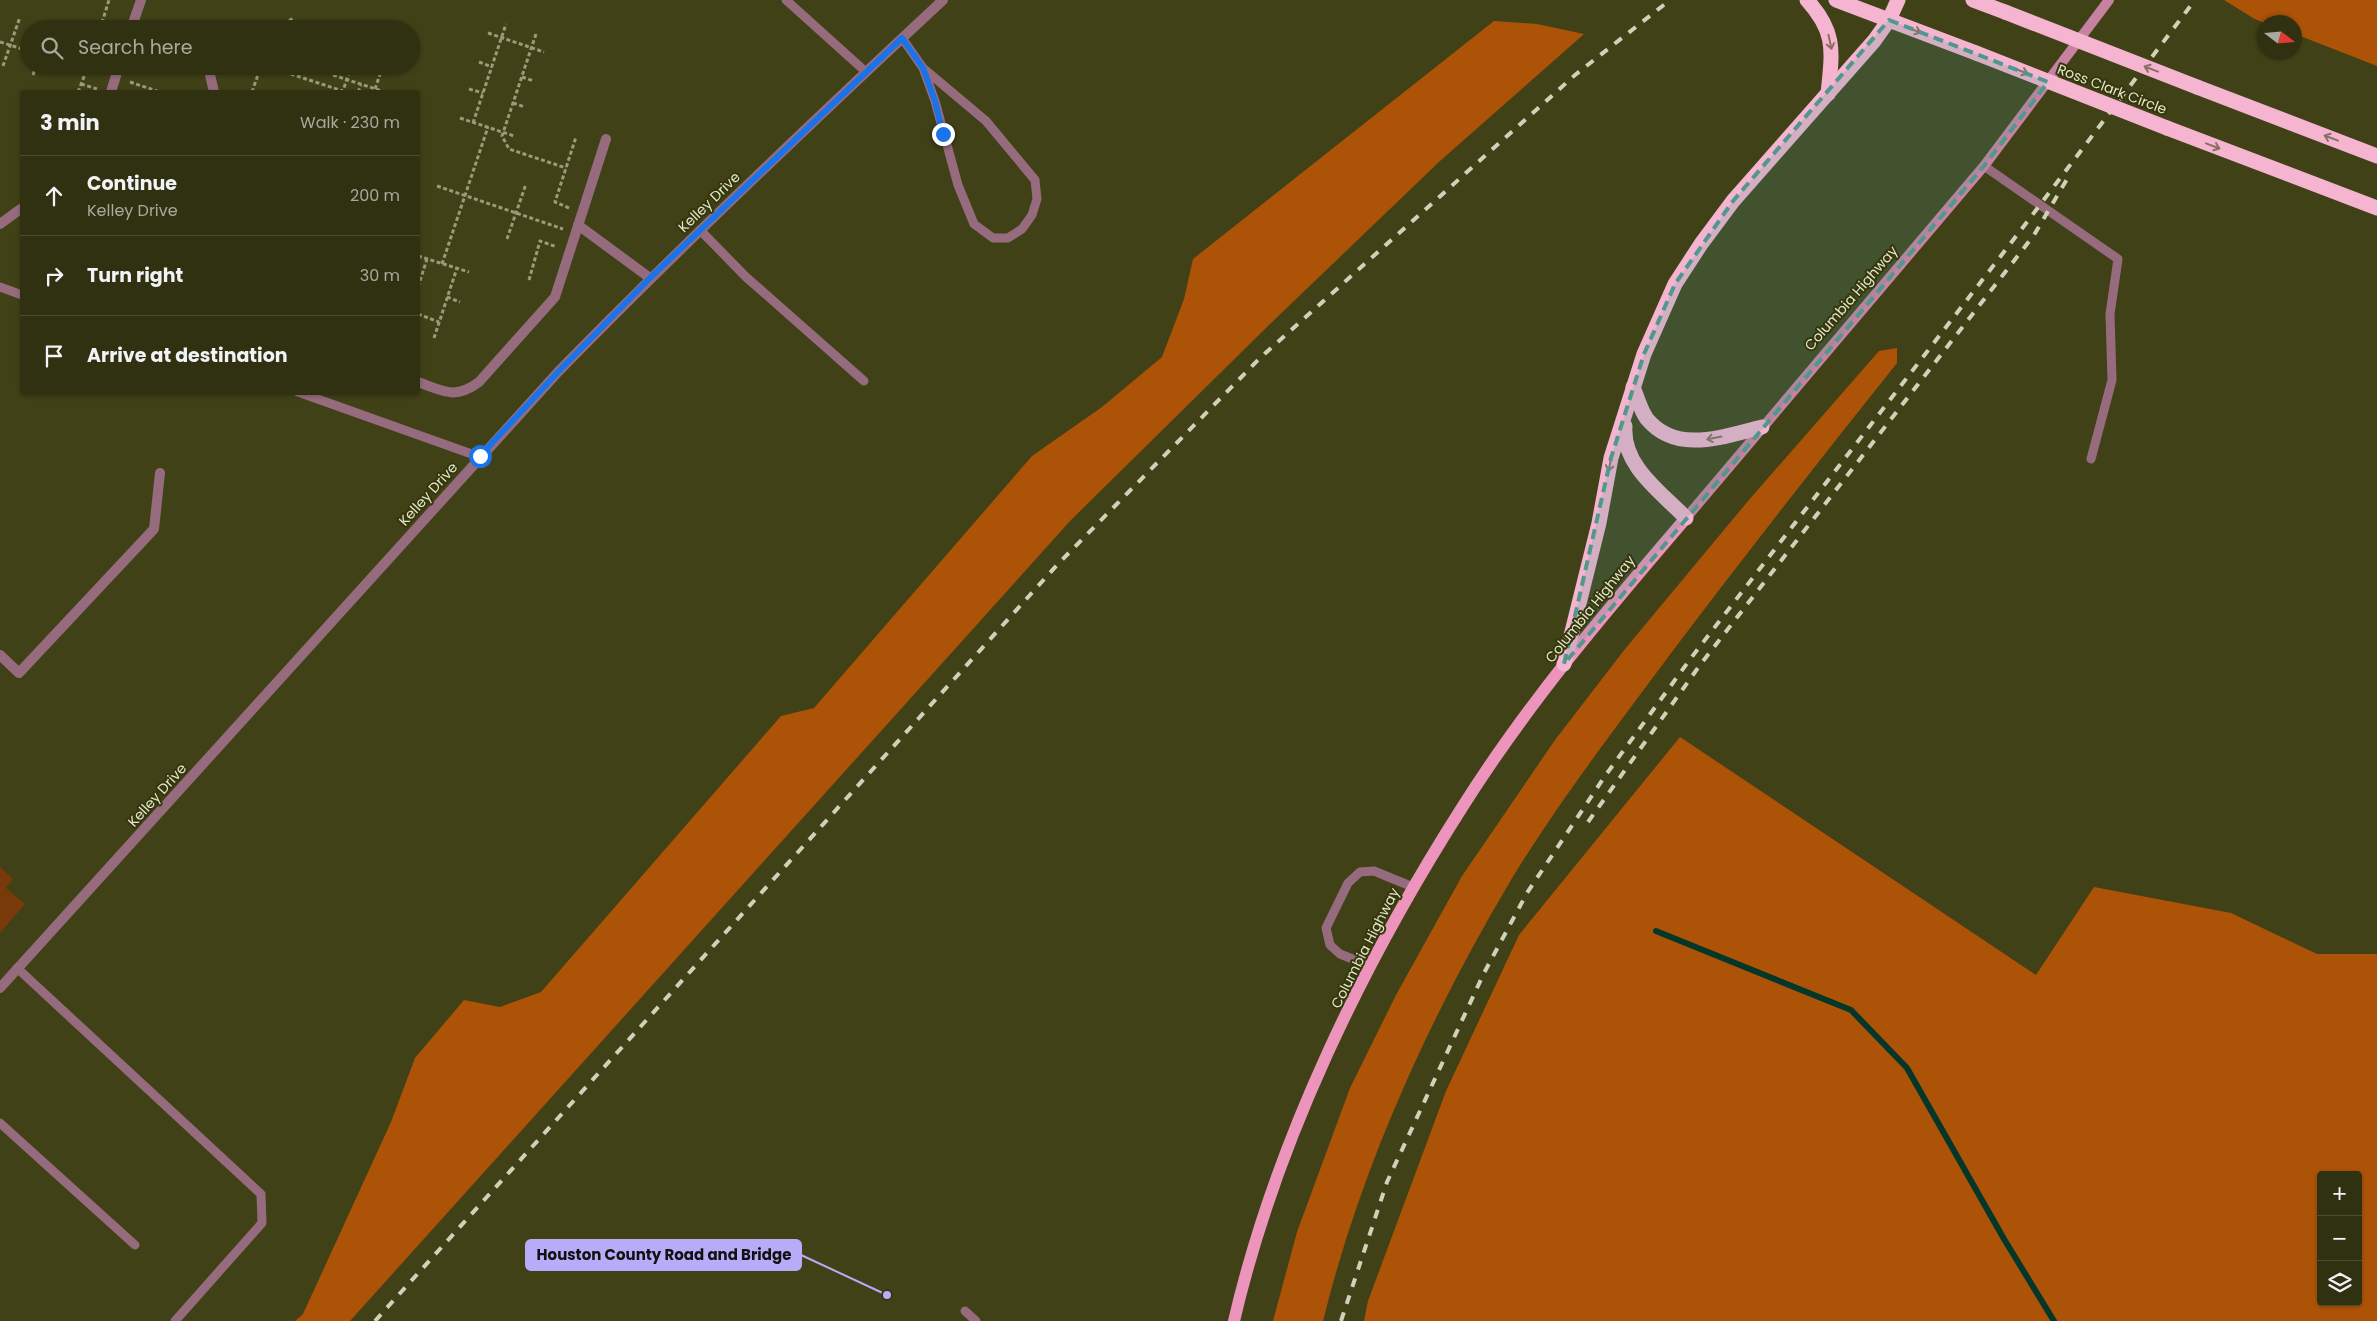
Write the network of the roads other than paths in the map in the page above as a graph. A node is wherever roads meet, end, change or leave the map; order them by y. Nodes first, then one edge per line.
1 (141, 0) edge
2 (786, 0) edge
3 (943, 0) edge
4 (1807, 0) edge
5 (1836, 0) edge
6 (1898, 0) edge
7 (1973, 0) edge
8 (2109, 0) edge
9 (137, 20) edge
10 (1889, 20) junction
11 (902, 38) junction
12 (923, 68) junction
13 (866, 72) junction
14 (116, 75) edge
15 (210, 75) edge
16 (112, 90) edge
17 (214, 90) edge
18 (1828, 94) junction
19 (606, 139) dead end
20 (2377, 156) edge
21 (1984, 166) junction
22 (2377, 208) edge
23 (20, 209) edge
24 (0, 224) edge
25 (577, 229) junction
26 (700, 230) junction
27 (650, 278) junction
28 (0, 287) edge
29 (20, 294) edge
30 (864, 380) dead end
31 (420, 383) edge
32 (1633, 387) junction
33 (307, 395) edge
34 (1625, 418) junction
35 (1762, 427) junction
36 (480, 456) junction
37 (2091, 459) dead end
38 (160, 473) dead end
39 (1686, 518) junction
40 (0, 655) edge
41 (1564, 664) junction
42 (1413, 887) junction
43 (1370, 966) junction
44 (18, 968) junction
45 (0, 988) edge
46 (0, 1123) edge
47 (135, 1245) dead end
48 (965, 1311) dead end
49 (175, 1321) edge
50 (976, 1321) edge
51 (1234, 1321) edge

1 - 9 street
2 - 13 lane
3 - 11 street, Kelley Drive
4 -> 18 highway
5 - 10 highway, Ross Clark Circle
6 - 10 highway
20 -> 7 highway, bridge
8 - 21 main road, Columbia Highway
10 - 18 highway
10 -> 22 highway, Ross Clark Circle, bridge
11 - 12 lane
11 - 13 street, Kelley Drive
12 - 12 lane
13 - 26 street, Kelley Drive
14 - 16 street
15 - 17 street
18 - 32 highway
19 - 25 street
21 - 35 main road, Columbia Highway
21 - 37 lane
23 - 24 street
25 - 27 street
25 - 31 street
26 - 27 street, Kelley Drive
26 - 30 lane
27 - 36 street, Kelley Drive
28 - 29 lane
32 - 34 highway
35 -> 32 highway
33 - 36 lane
34 - 39 highway
34 -> 41 highway
35 - 39 main road, Columbia Highway
36 - 44 street, Kelley Drive
38 - 40 street
39 - 41 main road, Columbia Highway
41 - 42 main road, Columbia Highway
42 - 43 main road, Columbia Highway
42 - 43 lane
43 - 51 main road, Columbia Highway
44 - 45 street, Kelley Drive
44 - 49 lane
46 - 47 lane
48 - 50 lane

